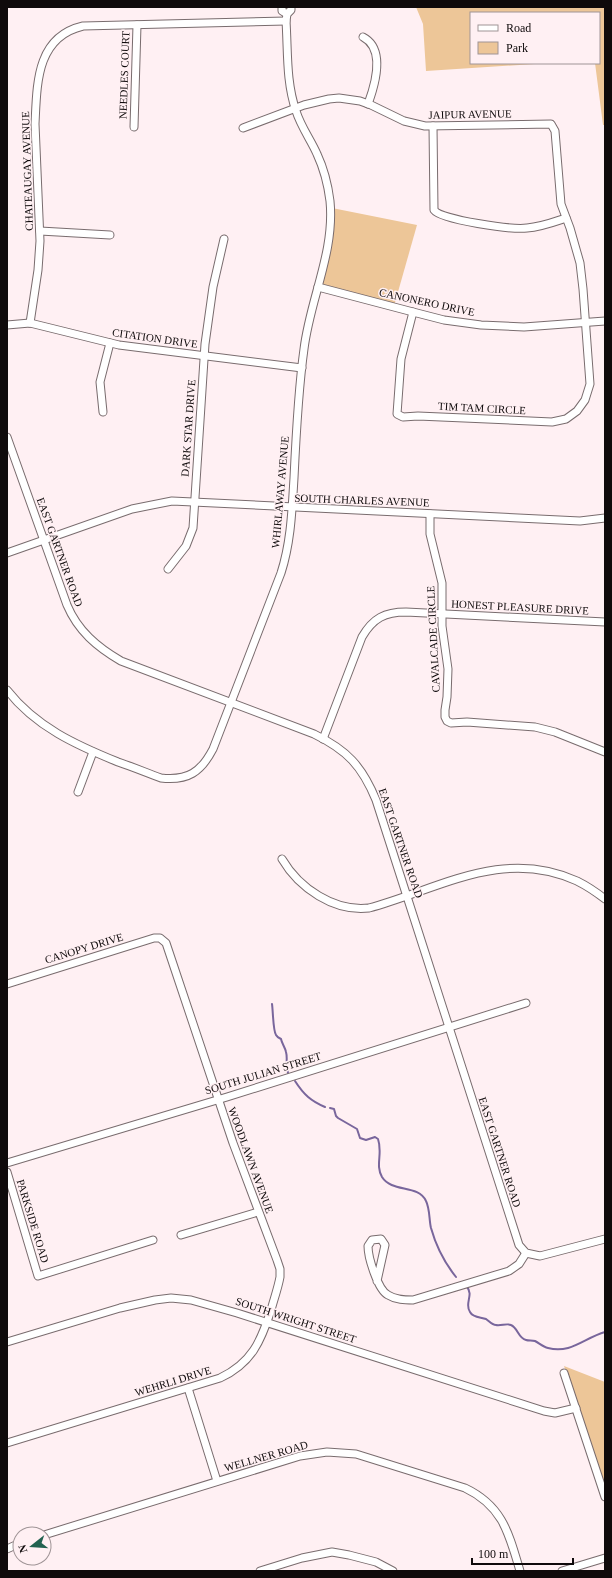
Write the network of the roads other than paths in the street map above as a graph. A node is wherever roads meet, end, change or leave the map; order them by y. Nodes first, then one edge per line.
1 (282, 7) edge
2 (291, 7) edge
3 (286, 18) junction
4 (137, 25) junction
5 (363, 37) dead end
6 (368, 104) junction
7 (295, 109) junction
8 (134, 126) dead end
9 (433, 126) junction
10 (243, 128) dead end
11 (566, 218) junction
12 (40, 232) junction
13 (110, 235) dead end
14 (224, 239) dead end
15 (318, 287) junction
16 (413, 312) junction
17 (605, 321) edge
18 (30, 323) junction
19 (586, 323) junction
20 (7, 325) edge
21 (110, 343) junction
22 (204, 356) junction
23 (302, 368) junction
24 (103, 412) dead end
25 (7, 437) edge
26 (195, 502) junction
27 (292, 508) junction
28 (430, 514) junction
29 (605, 518) edge
30 (43, 540) junction
31 (7, 553) edge
32 (168, 570) dead end
33 (442, 614) junction
34 (605, 622) edge
35 (7, 690) edge
36 (231, 703) junction
37 (323, 739) junction
38 (92, 752) junction
39 (605, 752) edge
40 (78, 792) dead end
41 (282, 859) dead end
42 (407, 895) junction
43 (605, 899) edge
44 (166, 943) joint
45 (7, 984) edge
46 (526, 1003) dead end
47 (448, 1027) junction
48 (218, 1099) junction
49 (7, 1163) edge
50 (7, 1172) edge
51 (258, 1212) junction
52 (181, 1235) dead end
53 (605, 1239) edge
54 (154, 1240) dead end
55 (526, 1253) junction
56 (280, 1269) joint
57 (378, 1281) junction
58 (266, 1323) junction
59 (7, 1342) edge
60 (564, 1373) dead end
61 (188, 1388) junction
62 (576, 1408) junction
63 (7, 1444) edge
64 (217, 1481) junction
65 (605, 1497) edge
66 (52, 1533) edge
67 (605, 1558) edge
68 (260, 1571) edge
69 (393, 1571) edge
70 (520, 1571) edge
71 (562, 1571) edge

1 - 3 street
2 - 3 street
3 - 4 street, CHATEAUGAY AVENUE
3 - 7 street, WHIRLAWAY AVENUE
4 - 8 street, NEEDLES COURT
4 - 12 street, CHATEAUGAY AVENUE
5 - 6 street
6 - 7 street, JAIPUR AVENUE
6 - 9 street, JAIPUR AVENUE
7 - 10 street, JAIPUR AVENUE
7 - 15 street, WHIRLAWAY AVENUE
9 - 11 street, JAIPUR AVENUE
9 - 11 street
11 - 19 street
12 - 13 street
12 - 18 street, CHATEAUGAY AVENUE
14 - 22 street, DARK STAR DRIVE
15 - 16 street, CANONERO DRIVE
15 - 23 street, WHIRLAWAY AVENUE
16 - 19 street, CANONERO DRIVE
16 - 19 street, TIM TAM CIRCLE
17 - 19 street, CANONERO DRIVE
18 - 20 street, CITATION DRIVE
18 - 21 street, CITATION DRIVE
21 - 22 street, CITATION DRIVE
21 - 24 street
22 - 23 street, CITATION DRIVE
22 - 26 street, DARK STAR DRIVE
23 - 27 street, WHIRLAWAY AVENUE
25 - 30 street, EAST GARTNER ROAD
26 - 27 street, SOUTH CHARLES AVENUE
26 - 30 street, SOUTH CHARLES AVENUE
26 - 32 street, DARK STAR DRIVE
27 - 28 street, SOUTH CHARLES AVENUE
27 - 36 street, WHIRLAWAY AVENUE
28 - 29 street, SOUTH CHARLES AVENUE
28 - 33 street, CAVALCADE CIRCLE
30 - 31 street, SOUTH CHARLES AVENUE
30 - 36 street, EAST GARTNER ROAD
33 - 34 street, HONEST PLEASURE DRIVE
33 - 37 street, HONEST PLEASURE DRIVE
33 - 39 street, CAVALCADE CIRCLE
35 - 38 street, WHIRLAWAY AVENUE
36 - 37 street, EAST GARTNER ROAD
36 - 38 street, WHIRLAWAY AVENUE
37 - 42 street, EAST GARTNER ROAD
38 - 40 street
41 - 42 street
42 - 43 street
42 - 47 street, EAST GARTNER ROAD
44 - 45 street, CANOPY DRIVE
44 - 48 street, WOODLAWN AVENUE
46 - 47 street, SOUTH JULIAN STREET
47 - 48 street, SOUTH JULIAN STREET
47 - 55 street, EAST GARTNER ROAD
48 - 49 street, SOUTH JULIAN STREET
48 - 51 street, WOODLAWN AVENUE
50 - 54 street, PARKSIDE ROAD
51 - 52 street
51 - 56 street, WOODLAWN AVENUE
53 - 55 street
55 - 57 street
56 - 58 street, WEHRLI DRIVE
57 - 57 street
58 - 59 street, SOUTH WRIGHT STREET
58 - 61 street, WEHRLI DRIVE
58 - 62 street, SOUTH WRIGHT STREET
60 - 62 street
61 - 63 street, WEHRLI DRIVE
61 - 64 street
62 - 65 street
64 - 66 street, WELLNER ROAD
64 - 70 street, WELLNER ROAD
67 - 71 street
68 - 69 street

